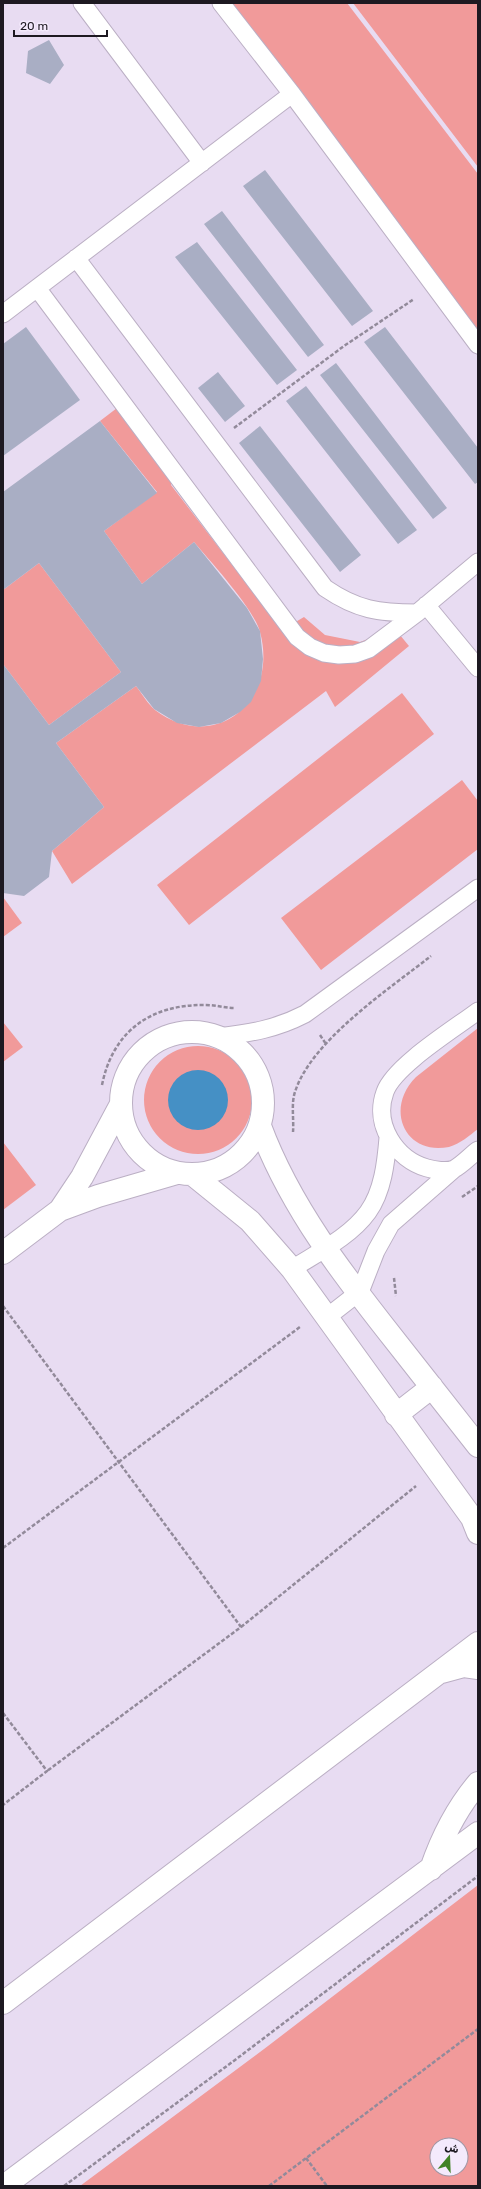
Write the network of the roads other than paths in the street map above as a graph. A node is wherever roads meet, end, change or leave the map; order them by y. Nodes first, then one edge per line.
1 (82, 3) edge
2 (221, 3) edge
3 (292, 94) junction
4 (202, 163) junction
5 (76, 258) junction
6 (37, 288) junction
7 (3, 314) edge
8 (478, 346) edge
9 (478, 562) edge
10 (422, 609) junction
11 (478, 668) edge
12 (478, 888) edge
13 (478, 1011) edge
14 (218, 1037) junction
15 (120, 1106) junction
16 (260, 1126) junction
17 (388, 1138) junction
18 (478, 1150) edge
19 (454, 1169) junction
20 (185, 1173) junction
21 (60, 1210) junction
22 (326, 1248) junction
23 (3, 1253) edge
24 (292, 1269) junction
25 (358, 1294) junction
26 (326, 1318) junction
27 (432, 1387) junction
28 (396, 1415) junction
29 (478, 1446) edge
30 (478, 1533) edge
31 (477, 1641) edge
32 (478, 1668) edge
33 (436, 1675) junction
34 (478, 1783) edge
35 (478, 1833) edge
36 (431, 1869) junction
37 (3, 2003) edge
38 (4, 2186) edge

1 - 4 lane
2 - 3 lane
3 - 4 lane
3 - 8 lane
4 - 5 lane
5 - 6 lane
5 - 10 lane
6 - 7 lane
6 - 10 lane
9 - 10 lane
10 - 11 lane
12 - 14 lane
13 - 17 lane
14 - 15 street
14 - 16 street
15 - 20 street
15 - 21 street
16 - 20 street
16 - 22 street
17 - 19 lane
17 - 22 lane
18 - 19 lane
19 - 25 lane
20 - 21 street
20 - 24 street
21 - 23 street
22 - 24 lane
22 - 25 street
24 - 26 street
25 - 26 lane
25 - 27 street
26 - 28 street
27 - 28 street
27 - 29 street
28 - 30 street
31 - 33 street
32 - 33 street
33 - 37 street
34 - 36 street
35 - 36 street
36 - 38 street

